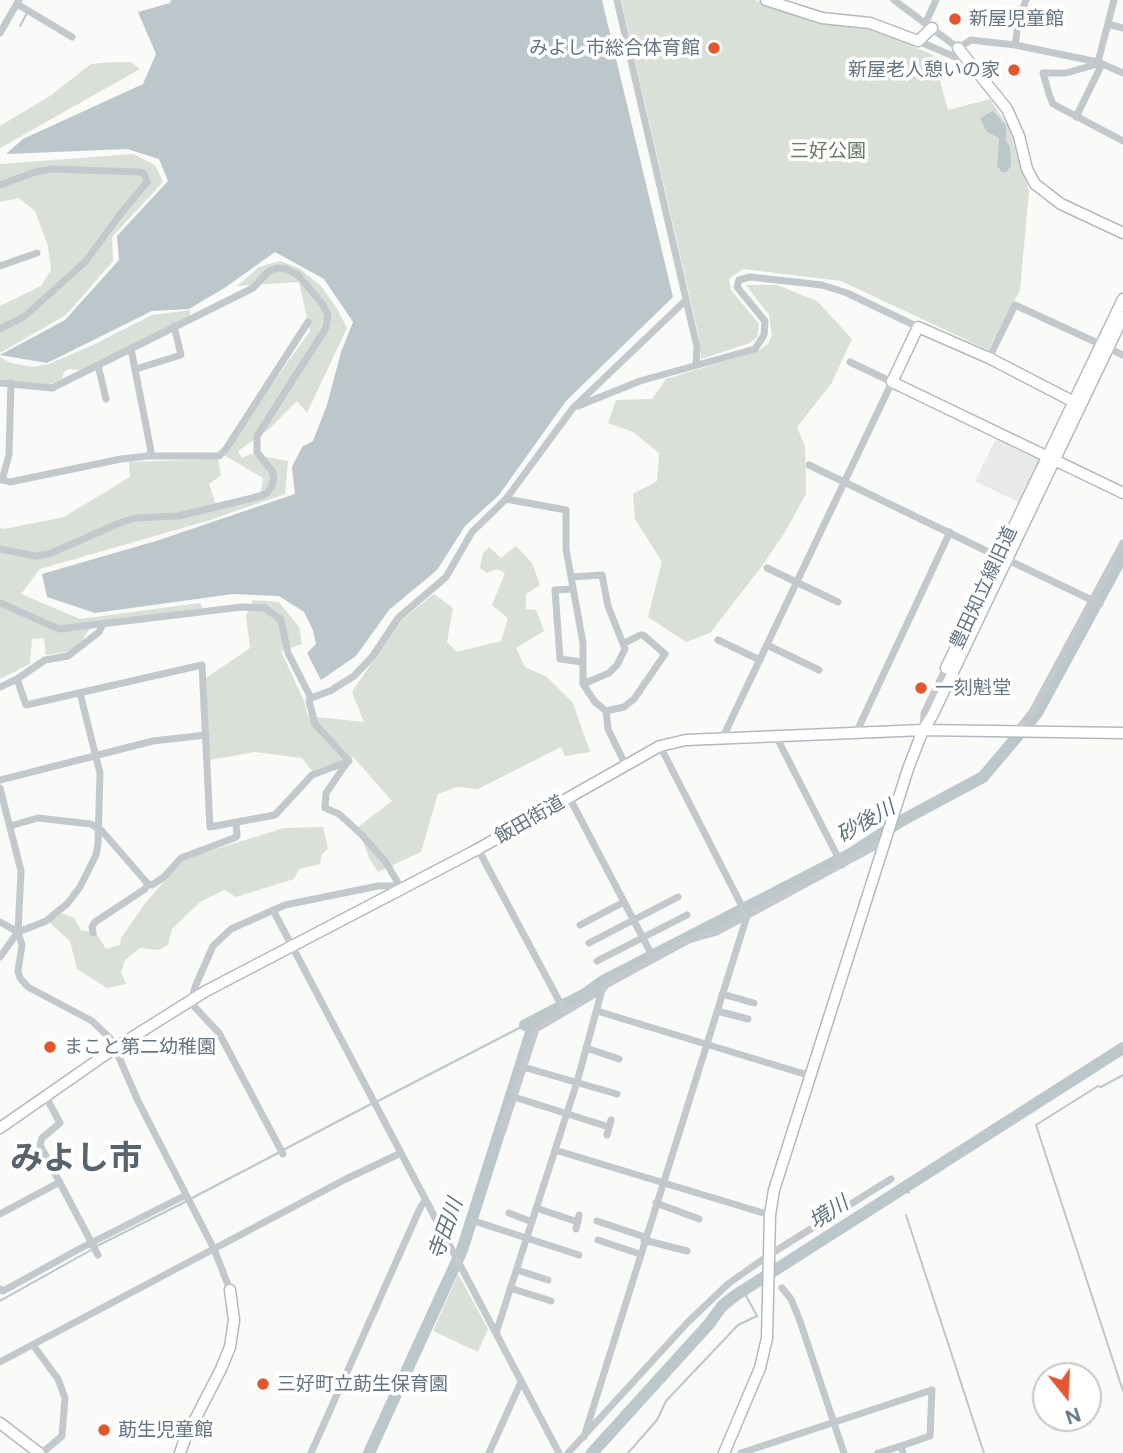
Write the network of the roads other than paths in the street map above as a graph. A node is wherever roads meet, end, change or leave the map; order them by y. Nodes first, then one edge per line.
1 (617, 0) edge
2 (766, 0) edge
3 (894, 0) edge
4 (936, 0) edge
5 (1026, 0) edge
6 (1114, 0) edge
7 (18, 2) edge
8 (1108, 24) junction
9 (929, 25) junction
10 (1123, 28) edge
11 (0, 33) edge
12 (72, 37) dead end
13 (918, 41) junction
14 (1015, 45) junction
15 (958, 48) junction
16 (968, 62) junction
17 (1100, 63) junction
18 (1123, 73) edge
19 (1076, 117) junction
20 (1123, 141) edge
21 (0, 186) edge
22 (1123, 233) edge
23 (37, 253) dead end
24 (0, 266) edge
25 (1123, 299) edge
26 (686, 300) junction
27 (1123, 317) edge
28 (308, 322) dead end
29 (174, 326) junction
30 (918, 327) junction
31 (0, 329) edge
32 (1105, 346) junction
33 (131, 349) junction
34 (1123, 355) edge
35 (989, 358) junction
36 (850, 362) dead end
37 (99, 365) junction
38 (696, 365) junction
39 (136, 369) junction
40 (892, 382) junction
41 (0, 383) edge
42 (11, 383) junction
43 (106, 399) dead end
44 (1074, 402) junction
45 (573, 408) junction
46 (148, 456) junction
47 (1051, 458) junction
48 (809, 465) dead end
49 (1, 480) edge
50 (845, 481) junction
51 (1123, 493) edge
52 (506, 499) junction
53 (950, 532) junction
54 (1123, 543) edge
55 (0, 549) edge
56 (1003, 558) junction
57 (767, 568) dead end
58 (572, 577) junction
59 (796, 582) junction
60 (573, 589) junction
61 (838, 602) dead end
62 (0, 603) edge
63 (1097, 603) junction
64 (103, 624) junction
65 (718, 640) dead end
66 (623, 644) junction
67 (767, 645) junction
68 (760, 660) junction
69 (582, 662) junction
70 (946, 668) joint
71 (819, 670) dead end
72 (17, 679) junction
73 (583, 684) junction
74 (0, 687) edge
75 (80, 693) junction
76 (311, 698) junction
77 (606, 711) junction
78 (923, 730) junction
79 (856, 733) junction
80 (1020, 733) junction
81 (1123, 733) edge
82 (206, 735) junction
83 (777, 738) junction
84 (722, 739) junction
85 (660, 746) junction
86 (96, 755) junction
87 (349, 761) junction
88 (625, 764) junction
89 (0, 780) edge
90 (0, 788) edge
91 (569, 797) junction
92 (236, 823) junction
93 (10, 826) junction
94 (98, 828) junction
95 (885, 838) junction
96 (478, 849) junction
97 (841, 863) junction
98 (148, 884) junction
99 (401, 888) junction
100 (678, 897) dead end
101 (624, 902) junction
102 (273, 910) junction
103 (687, 915) dead end
104 (747, 915) junction
105 (634, 921) junction
106 (0, 922) edge
107 (580, 925) dead end
108 (18, 932) junction
109 (93, 933) dead end
110 (642, 936) junction
111 (590, 943) dead end
112 (293, 947) junction
113 (0, 957) edge
114 (654, 958) junction
115 (597, 961) dead end
116 (602, 990) junction
117 (722, 994) junction
118 (191, 1000) junction
119 (754, 1003) dead end
120 (562, 1008) junction
121 (597, 1011) junction
122 (717, 1011) junction
123 (748, 1019) dead end
124 (706, 1044) junction
125 (116, 1048) junction
126 (586, 1048) junction
127 (619, 1059) dead end
128 (523, 1067) junction
129 (811, 1076) junction
130 (577, 1082) junction
131 (617, 1094) dead end
132 (46, 1097) junction
133 (514, 1097) junction
134 (566, 1113) junction
135 (609, 1127) dead end
136 (0, 1128) edge
137 (502, 1133) dead end
138 (555, 1150) junction
139 (401, 1153) junction
140 (283, 1154) dead end
141 (891, 1180) dead end
142 (60, 1182) junction
143 (663, 1182) junction
144 (186, 1195) junction
145 (426, 1200) junction
146 (656, 1203) junction
147 (536, 1208) junction
148 (509, 1213) dead end
149 (0, 1214) edge
150 (770, 1215) junction
151 (699, 1219) dead end
152 (597, 1221) dead end
153 (474, 1222) dead end
154 (532, 1222) junction
155 (578, 1222) dead end
156 (645, 1238) junction
157 (526, 1240) junction
158 (598, 1240) dead end
159 (92, 1243) junction
160 (214, 1249) junction
161 (687, 1251) dead end
162 (98, 1254) dead end
163 (640, 1254) junction
164 (579, 1255) dead end
165 (769, 1255) junction
166 (516, 1269) junction
167 (548, 1280) dead end
168 (782, 1288) dead end
169 (0, 1289) edge
170 (510, 1289) junction
171 (230, 1290) joint
172 (551, 1301) dead end
173 (496, 1334) junction
174 (33, 1345) junction
175 (0, 1362) edge
176 (521, 1382) junction
177 (833, 1421) junction
178 (0, 1423) edge
179 (584, 1437) junction
180 (902, 1449) edge
181 (41, 1453) edge
182 (180, 1453) edge
183 (311, 1453) edge
184 (489, 1453) edge
185 (559, 1453) edge
186 (568, 1453) edge
187 (724, 1453) edge
188 (741, 1453) edge
189 (844, 1453) edge
190 (878, 1453) edge

1 - 26 street
2 - 13 street
3 - 9 street
4 - 9 street
5 - 14 street
6 - 8 street
7 - 11 street
7 - 12 street
8 - 10 street
8 - 17 street
9 - 13 street
9 - 15 street
13 - 16 street
14 - 15 street
14 - 17 street
15 - 16 street
16 - 22 street
17 - 18 street
17 - 19 street
17 - 19 street
19 - 20 street
21 - 31 street
23 - 24 street
25 - 32 street, 豊田知立線旧道
26 - 38 street
26 - 45 street
27 - 32 street, 豊田知立線旧道
28 - 46 street
29 - 33 street
29 - 39 street
29 - 55 street
30 - 35 street
30 - 38 street
30 - 40 street
32 - 34 street
32 - 35 street
32 - 44 street, 豊田知立線旧道
32 - 47 street, 豊田知立線旧道
33 - 37 street
33 - 39 street
35 - 44 street
36 - 40 street
37 - 42 street
37 - 43 street
38 - 45 street
39 - 46 street
40 - 47 street
40 - 50 street
41 - 42 street
42 - 49 street
44 - 47 street, 豊田知立線旧道
45 - 52 street
46 - 49 street
47 - 51 street
47 - 56 street, 豊田知立線旧道
48 - 50 street
50 - 53 street
50 - 59 street
52 - 58 street
52 - 76 street
53 - 56 street
53 - 79 street
54 - 63 street
56 - 63 street
56 - 70 street, 豊田知立線旧道
56 - 78 street, 豊田知立線旧道
57 - 59 street
58 - 60 street
58 - 66 street
59 - 61 street
59 - 67 street
60 - 69 street
60 - 69 street
62 - 64 street
63 - 80 street
64 - 72 street
64 - 76 street
65 - 68 street
66 - 73 street
66 - 77 street
67 - 68 street
67 - 71 street
68 - 84 street
69 - 73 street
70 - 78 street, 豊田知立線旧道
72 - 74 street
72 - 75 street
73 - 77 street
75 - 82 street
75 - 86 street
76 - 87 street
77 - 88 street
78 - 79 street, 飯田街道
78 - 80 street, 飯田街道
78 - 95 street
79 - 83 street, 飯田街道
80 - 81 street, 飯田街道
82 - 86 street
82 - 92 street
83 - 84 street, 飯田街道
83 - 97 street
84 - 85 street, 飯田街道
85 - 88 street, 飯田街道
85 - 104 street
86 - 89 street
86 - 94 street
87 - 92 street
87 - 99 street
88 - 91 street, 飯田街道
90 - 93 street
91 - 96 street, 飯田街道
91 - 101 street
92 - 98 street
93 - 94 street
93 - 108 street
94 - 98 street
94 - 108 street
95 - 97 street
95 - 129 street
96 - 99 street, 飯田街道
96 - 120 street
97 - 104 street
98 - 109 street
99 - 102 street
99 - 112 street, 飯田街道
100 - 105 street
101 - 105 street
101 - 107 street
102 - 112 street
102 - 118 street
103 - 110 street
104 - 114 street
104 - 117 street
105 - 110 street
105 - 111 street
106 - 108 street
108 - 113 street
108 - 125 street
110 - 114 street
110 - 115 street
112 - 118 street, 飯田街道
112 - 139 street
114 - 116 street
116 - 120 street
116 - 121 street
117 - 119 street
117 - 122 street
118 - 125 street, 飯田街道
118 - 140 street
120 - 128 street
121 - 124 street
121 - 126 street
122 - 123 street
122 - 124 street
124 - 129 street
124 - 143 street
125 - 132 street, 飯田街道
125 - 144 street
126 - 127 street
126 - 130 street
128 - 130 street
128 - 133 street
129 - 150 street
130 - 131 street
130 - 134 street
132 - 136 street, 飯田街道
132 - 142 street
133 - 134 street
133 - 137 street
134 - 135 street
134 - 138 street
138 - 143 street
138 - 147 street
139 - 145 street
139 - 160 street
141 - 165 street
142 - 149 street
142 - 159 street
143 - 146 street
143 - 150 street
144 - 159 street
144 - 160 street
145 - 173 street
145 - 183 street
146 - 151 street
146 - 156 street
147 - 154 street
147 - 155 street
148 - 154 street
150 - 165 street
152 - 156 street
153 - 157 street
154 - 157 street
156 - 161 street
156 - 163 street
157 - 164 street
157 - 166 street
158 - 163 street
159 - 162 street
159 - 169 street
160 - 171 street
160 - 174 street
163 - 179 street
165 - 179 street
165 - 187 street
166 - 167 street
166 - 170 street
168 - 177 street
170 - 172 street
170 - 173 street
171 - 182 street
173 - 176 street
174 - 175 street
174 - 181 street
176 - 184 street
176 - 185 street
177 - 180 street
177 - 188 street
177 - 189 street
178 - 181 street
179 - 186 street
180 - 190 street

